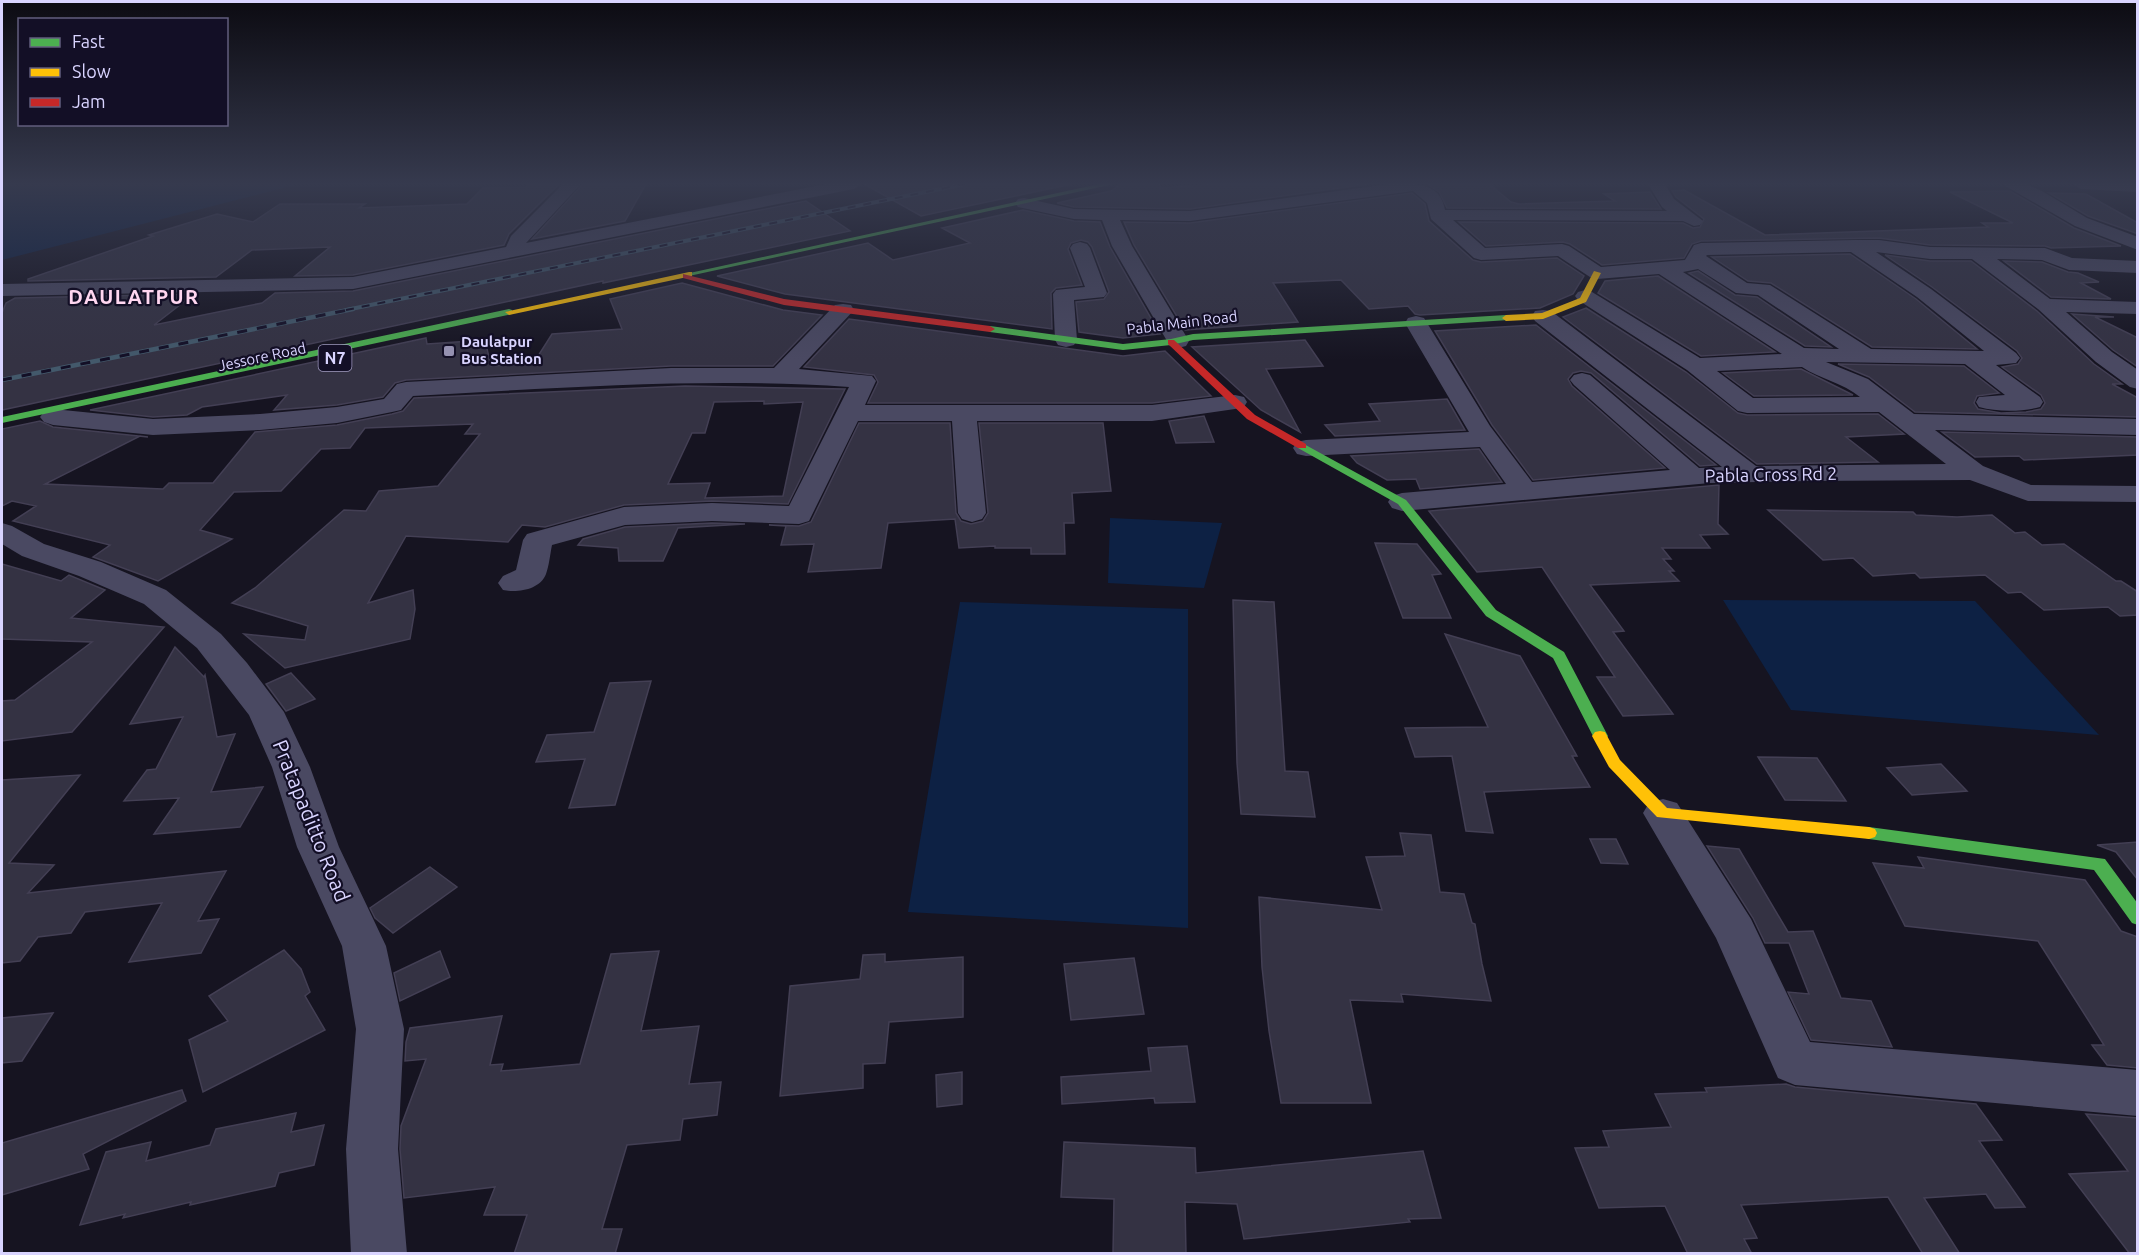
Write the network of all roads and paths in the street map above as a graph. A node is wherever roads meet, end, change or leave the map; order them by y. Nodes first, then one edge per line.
1 (517, 243) edge
2 (552, 243) edge
3 (841, 243) edge
4 (1073, 243) edge
5 (1121, 243) edge
6 (1467, 243) edge
7 (1727, 243) edge
8 (1122, 246) junction
9 (1855, 246) junction
10 (1080, 249) junction
11 (1736, 249) junction
12 (514, 250) junction
13 (1977, 254) junction
14 (1695, 258) junction
15 (1662, 267) junction
16 (2138, 267) edge
17 (1597, 273) junction
18 (686, 276) junction
19 (661, 279) junction
20 (2, 290) edge
21 (1585, 296) junction
22 (2045, 305) junction
23 (2138, 308) edge
24 (843, 310) junction
25 (1794, 310) junction
26 (1733, 313) junction
27 (1543, 316) junction
28 (1416, 323) junction
29 (1066, 340) junction
30 (1174, 341) junction
31 (1866, 356) junction
32 (1970, 357) junction
33 (1802, 358) junction
34 (1695, 365) junction
35 (780, 375) junction
36 (1582, 380) dead end
37 (2138, 382) edge
38 (1235, 402) junction
39 (1883, 403) junction
40 (848, 413) junction
41 (964, 413) junction
42 (54, 417) junction
43 (2, 420) edge
44 (1908, 422) junction
45 (2138, 427) edge
46 (2, 428) edge
47 (1487, 439) junction
48 (1306, 448) junction
49 (1973, 472) junction
50 (1749, 474) junction
51 (1693, 477) junction
52 (1524, 490) junction
53 (2138, 494) edge
54 (1402, 502) junction
55 (972, 513) dead end
56 (2, 532) edge
57 (514, 584) dead end
58 (1663, 813) junction
59 (2138, 918) edge
60 (2138, 1093) edge
61 (379, 1254) edge

1 - 12 street
2 - 12 street
3 - 18 main road, Jessore Road / N7
4 - 10 street
5 - 8 street
6 - 17 street
7 - 11 street
8 - 10 street
8 - 30 street
9 - 11 street
9 - 13 street
9 - 32 street
10 - 29 street
11 - 14 street
12 - 20 street
13 - 16 street
13 - 22 street
14 - 15 street
14 - 25 street
15 - 17 street
15 - 26 street
17 - 21 main road
18 - 19 main road, Jessore Road / N7
18 - 24 main road, Pabla Main Road
19 - 42 main road, Jessore Road / N7
19 - 43 main road, Jessore Road / N7
21 - 27 main road, Pabla Main Road
21 - 34 street
22 - 23 street
22 - 37 street
24 - 29 main road, Pabla Main Road
24 - 35 street
25 - 26 street
25 - 31 street
26 - 33 street
27 - 28 main road, Pabla Main Road
27 - 50 street
28 - 30 main road, Pabla Main Road
28 - 47 street
29 - 30 main road, Pabla Main Road
30 - 38 main road
31 - 32 street
31 - 33 street
32 - 39 street
33 - 34 street
33 - 39 street
34 - 39 street
35 - 40 street
35 - 42 street
36 - 51 street
38 - 41 street
38 - 48 main road
39 - 44 street
40 - 41 street
40 - 57 street
41 - 55 street
42 - 46 main road, Jessore Road / N7
44 - 45 street
44 - 49 street
47 - 48 street
47 - 52 street
48 - 54 main road
49 - 50 street, Pabla Cross Rd 2
49 - 53 street, Pabla Cross Rd 2
50 - 51 street, Pabla Cross Rd 2
51 - 52 street, Pabla Cross Rd 2
52 - 54 street, Pabla Cross Rd 2
54 - 58 main road
56 - 61 street, Pratapaditto Road
58 - 59 main road
58 - 60 street

